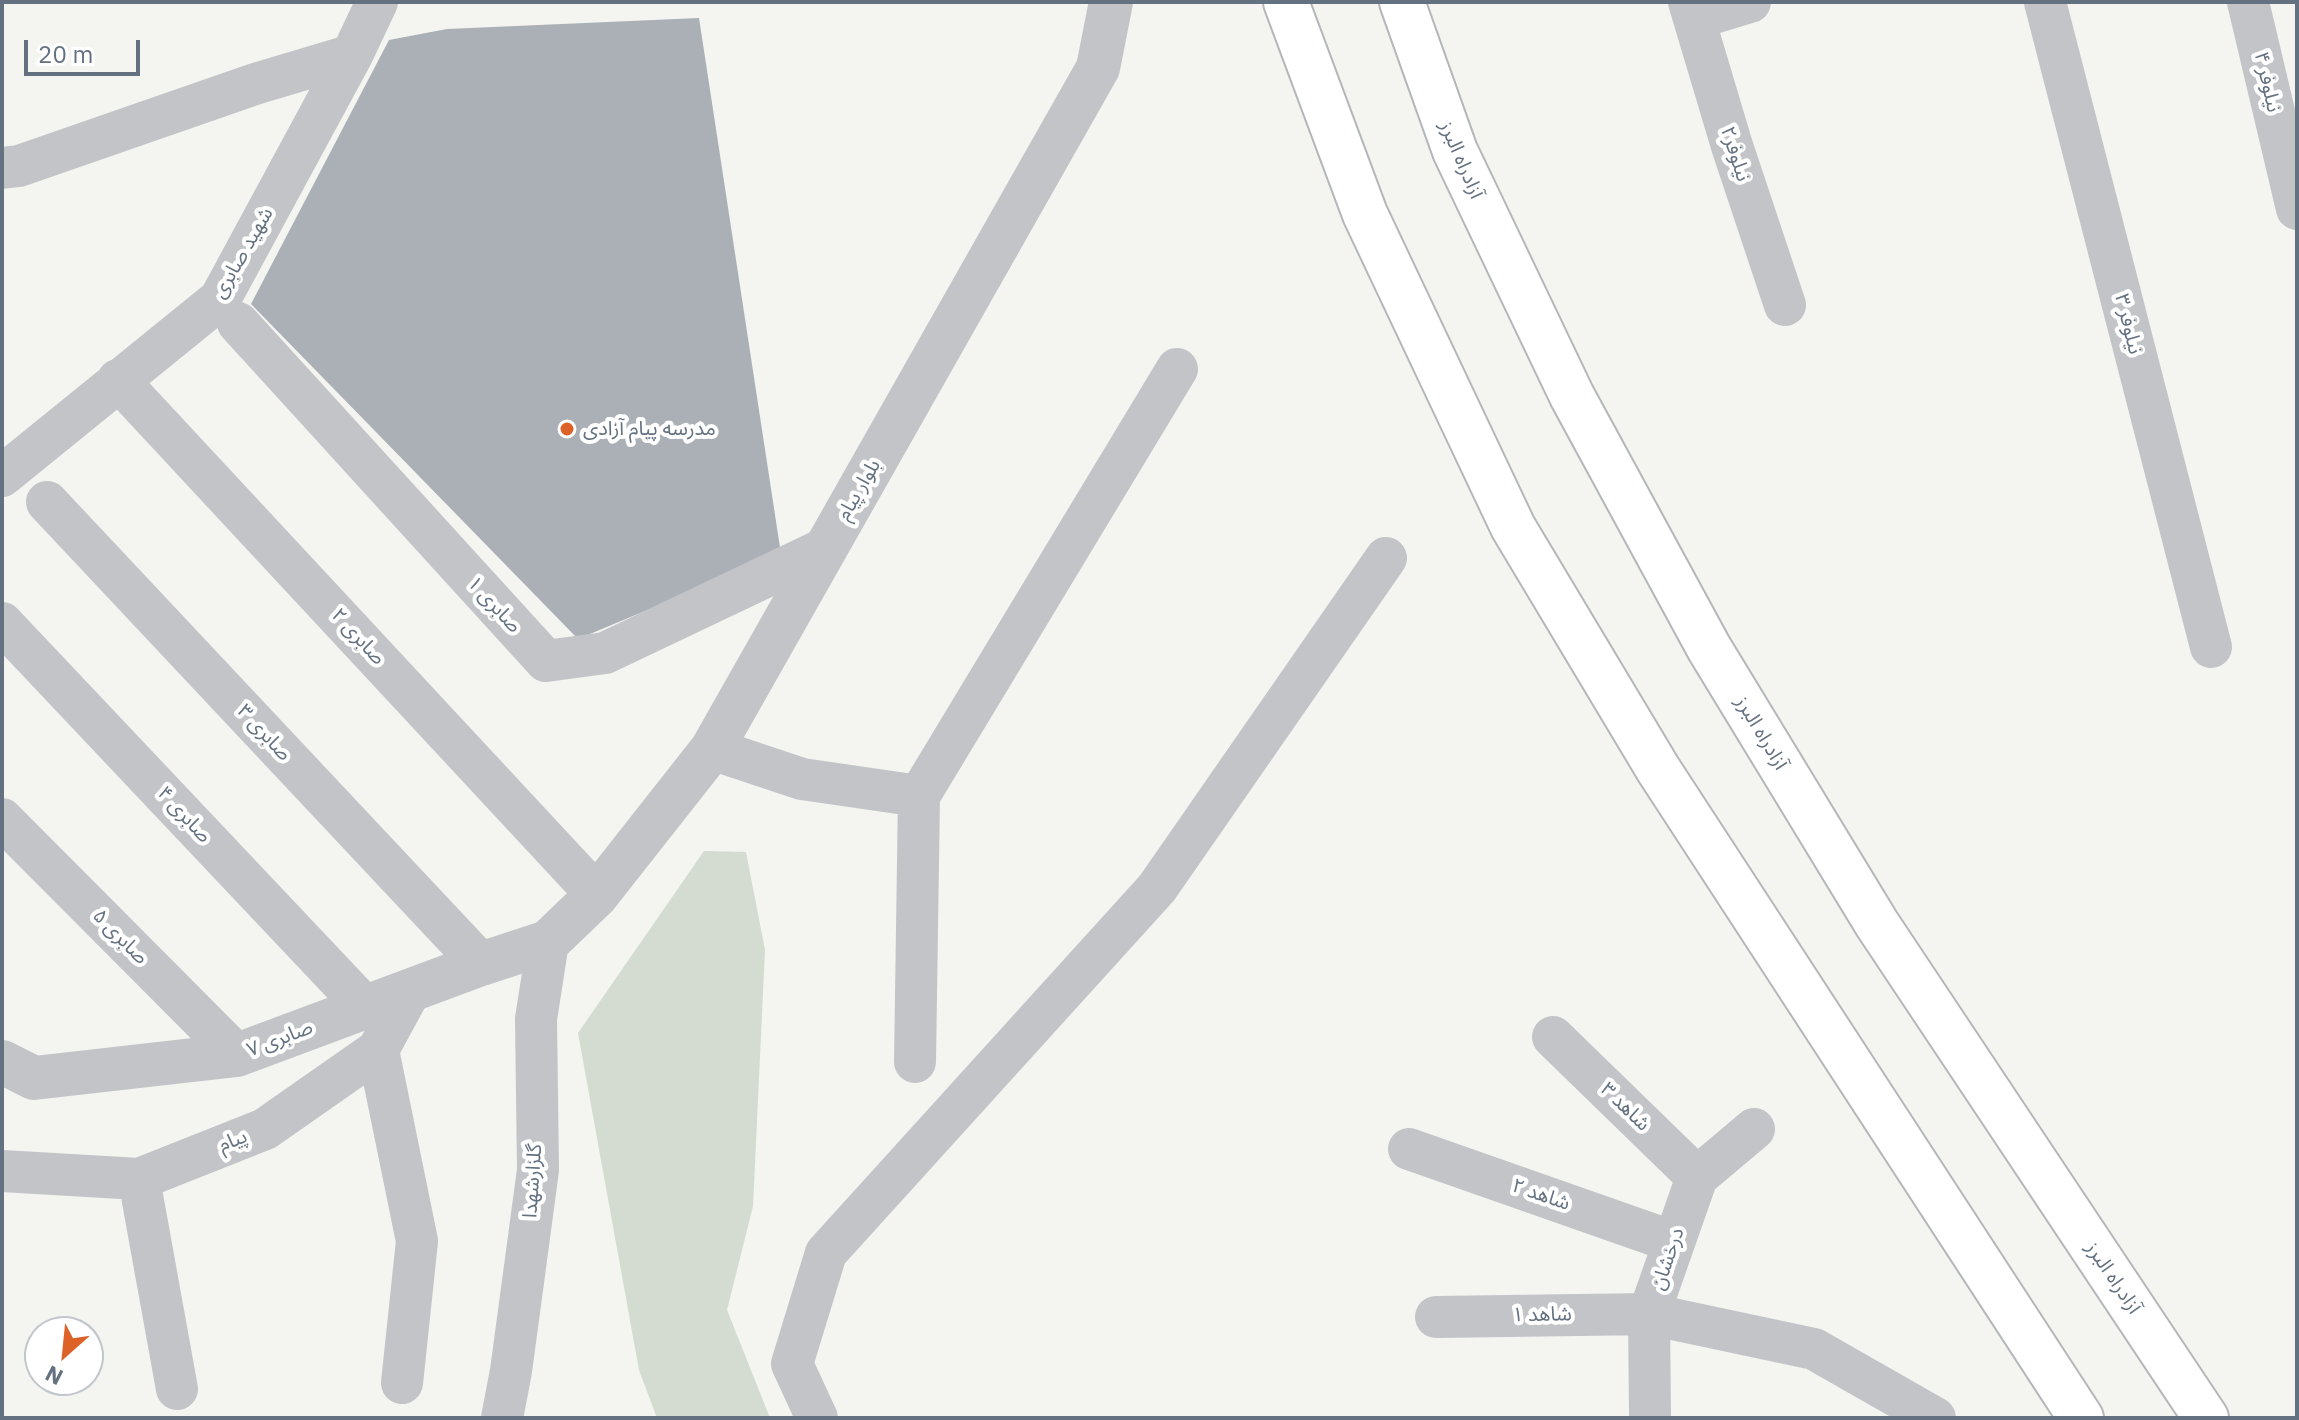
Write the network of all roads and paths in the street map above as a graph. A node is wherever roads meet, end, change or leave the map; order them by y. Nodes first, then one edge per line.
1 (377, 2) edge
2 (1111, 2) edge
3 (1286, 2) edge
4 (1402, 2) edge
5 (1750, 2) edge
6 (2045, 2) edge
7 (2248, 2) edge
8 (1691, 11) edge
9 (352, 55) junction
10 (2, 168) edge
11 (2297, 209) edge
12 (1785, 305) dead end
13 (238, 323) dead end
14 (1177, 369) dead end
15 (118, 380) junction
16 (2, 476) edge
17 (47, 502) dead end
18 (826, 548) junction
19 (1386, 558) dead end
20 (2, 623) edge
21 (2211, 647) dead end
22 (712, 749) junction
23 (919, 796) junction
24 (2, 819) edge
25 (597, 895) junction
26 (548, 942) junction
27 (481, 964) junction
28 (410, 991) junction
29 (365, 1007) junction
30 (1553, 1037) dead end
31 (378, 1050) junction
32 (237, 1055) junction
33 (2, 1062) edge
34 (915, 1062) dead end
35 (1754, 1129) dead end
36 (1409, 1149) dead end
37 (2, 1171) edge
38 (1697, 1177) junction
39 (139, 1179) junction
40 (1674, 1242) junction
41 (1649, 1314) junction
42 (1436, 1317) dead end
43 (402, 1383) dead end
44 (177, 1389) dead end
45 (502, 1418) edge
46 (817, 1418) edge
47 (1650, 1418) edge
48 (1935, 1418) edge
49 (2081, 1418) edge
50 (2206, 1418) edge

1 - 9 street, شهید صابری
2 - 18 street, بلوار پیام
3 - 49 highway
4 - 50 highway, آزادراه البرز
5 - 8 street
6 - 21 street, نیلوفر ۳
7 - 11 street, نیلوفر ۴
8 - 12 street, ۲نیلوفر
9 - 10 street
9 - 15 street, شهید صابری
13 - 18 street, صابری ۱
14 - 23 street
15 - 16 street, شهید صابری
15 - 25 street, صابری ۲
17 - 27 street, صابری ۳
18 - 22 street, بلوار پیام
19 - 46 street
20 - 29 street, صابری ۴
22 - 23 street
22 - 25 street, بلوار پیام
23 - 34 street
24 - 32 street, صابری ۵
25 - 26 street, بلوار پیام
26 - 27 street, صابری ۷
26 - 45 street, گلزارشهدا
27 - 28 street, صابری ۷
28 - 29 street, صابری ۷
28 - 31 street, پیام
29 - 32 street, صابری ۷
30 - 38 street, شاهد ۳
31 - 39 street, پیام
31 - 43 street
32 - 33 street, صابری ۷
35 - 38 street
36 - 40 street, شاهد ۲
37 - 39 street, پیام
38 - 40 street, درخشان
39 - 44 street
40 - 41 street, درخشان
41 - 42 street, شاهد ۱
41 - 47 street, درخشان
41 - 48 street, شاهد ۱

